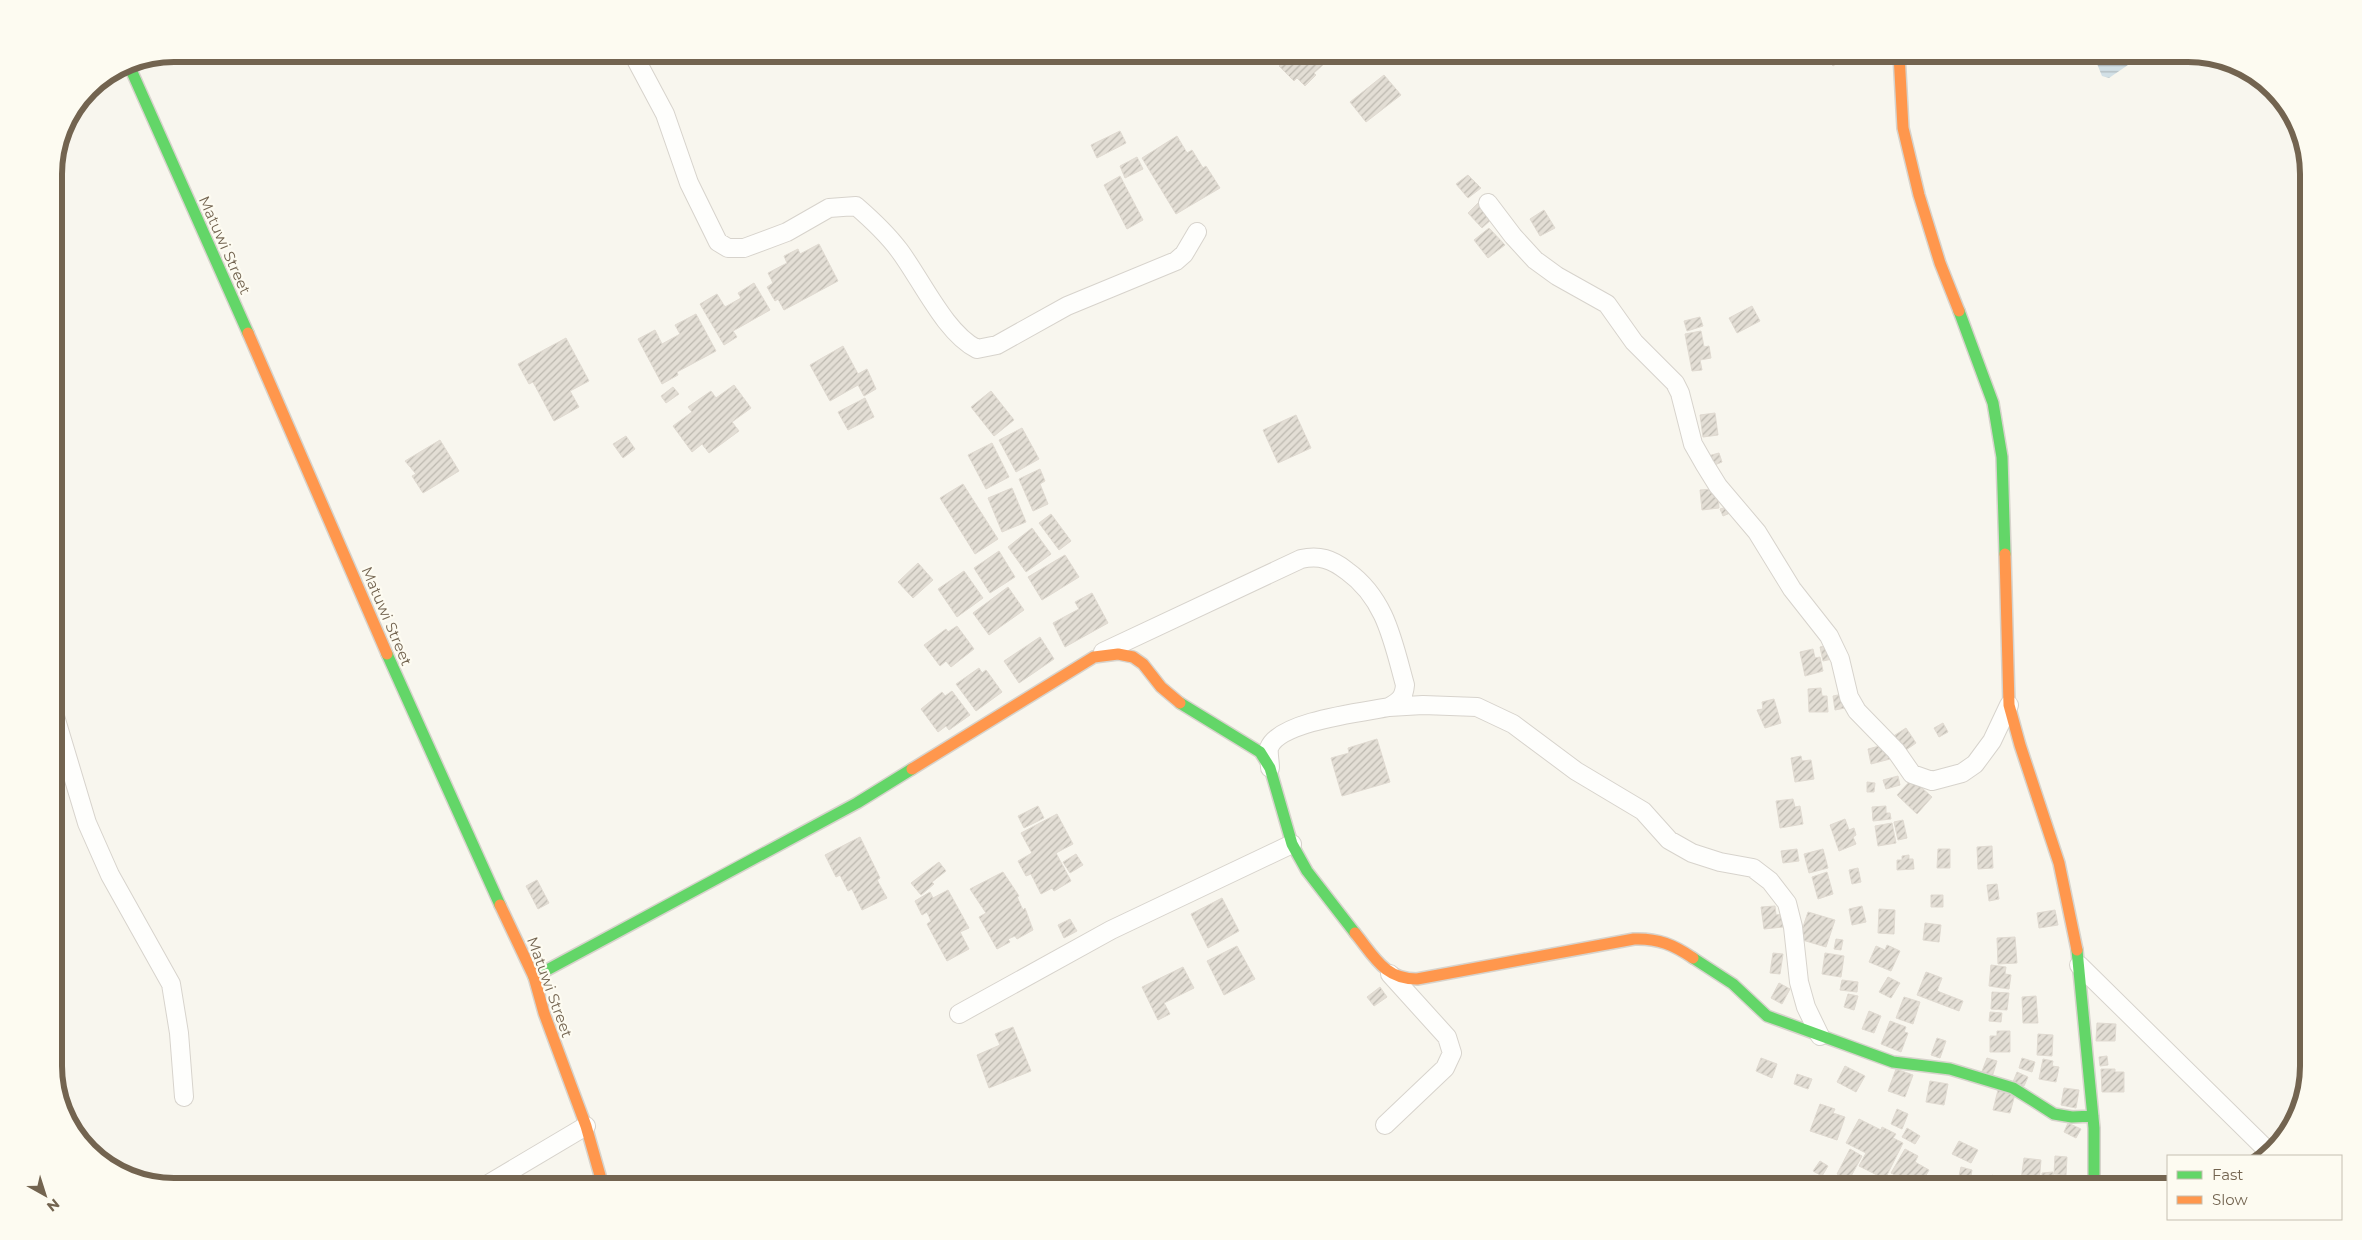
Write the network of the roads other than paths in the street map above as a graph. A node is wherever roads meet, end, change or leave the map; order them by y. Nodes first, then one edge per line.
1 (637, 62) edge
2 (1900, 62) edge
3 (131, 71) edge
4 (1488, 203) dead end
5 (1197, 232) dead end
6 (1094, 657) junction
7 (2009, 705) junction
8 (1389, 707) junction
9 (63, 743) edge
10 (1270, 768) junction
11 (1292, 844) junction
12 (2079, 965) junction
13 (1390, 974) junction
14 (534, 977) junction
15 (959, 1014) dead end
16 (1820, 1036) junction
17 (184, 1096) dead end
18 (2093, 1116) junction
19 (1384, 1125) dead end
20 (586, 1126) junction
21 (2264, 1148) edge
22 (498, 1178) edge
23 (601, 1178) edge
24 (2094, 1178) edge

1 - 5 street
2 - 7 street
3 - 14 street, Matuwi Street
4 - 7 street
6 - 8 street
6 - 10 street
6 - 14 street
7 - 12 street
8 - 10 street
8 - 16 street
9 - 17 street
10 - 11 street
11 - 13 street
11 - 15 street
12 - 18 street
12 - 21 street
13 - 16 street
13 - 19 street
14 - 20 street, Matuwi Street
16 - 18 street
18 - 24 street
20 - 22 street
20 - 23 street, Matuwi Street

